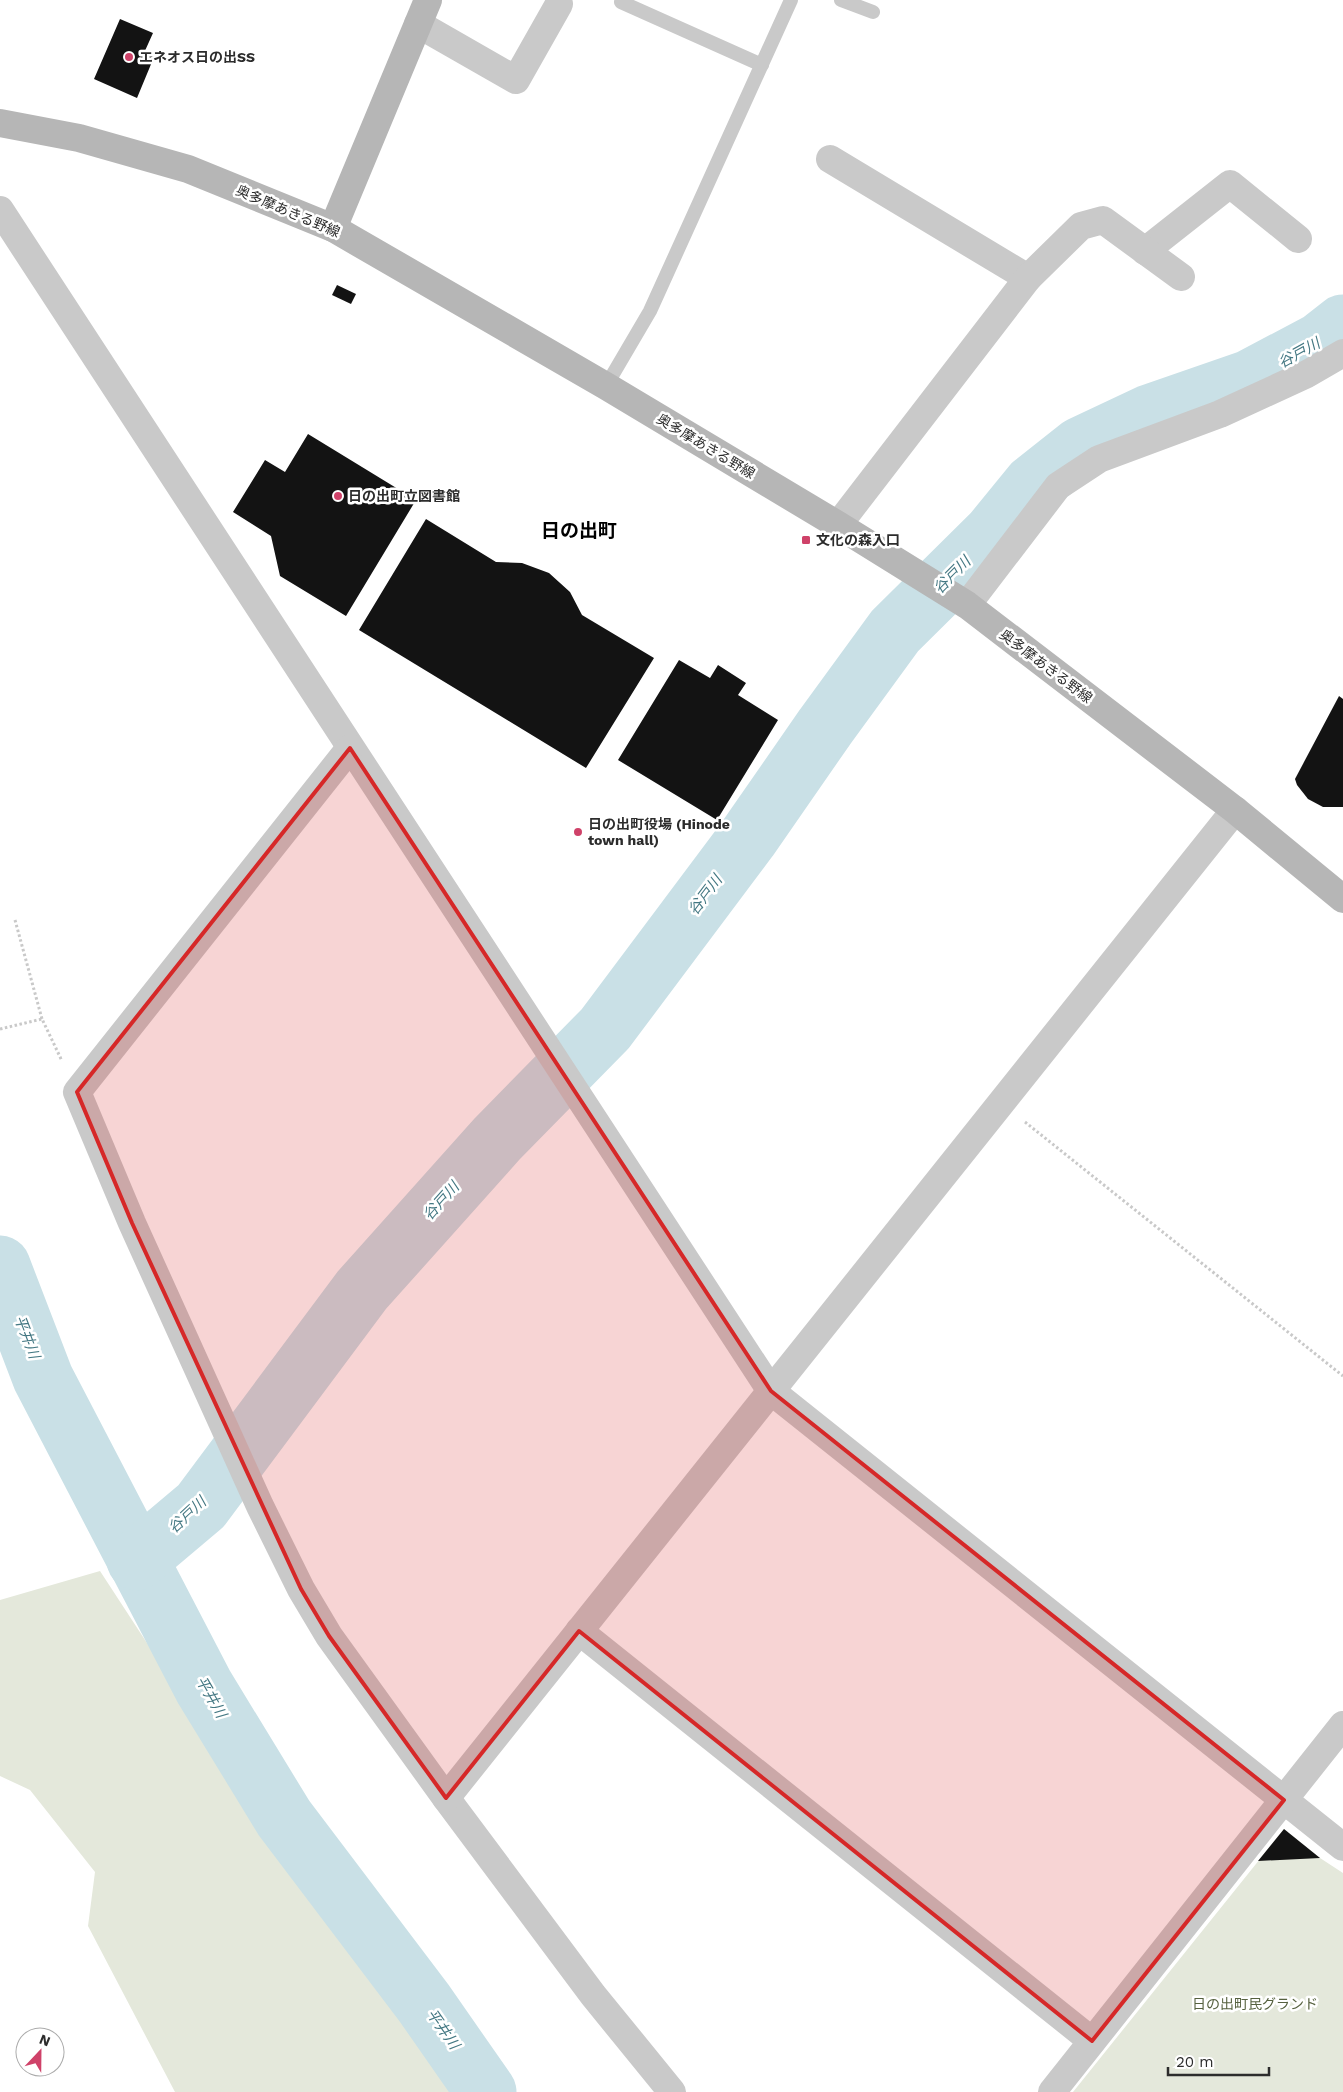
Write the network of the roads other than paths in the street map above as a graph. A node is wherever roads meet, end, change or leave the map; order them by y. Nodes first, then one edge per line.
1 (791, 0) edge
2 (841, 0) edge
3 (621, 2) dead end
4 (559, 4) dead end
5 (423, 12) edge
6 (873, 12) dead end
7 (762, 66) junction
8 (0, 123) edge
9 (830, 159) dead end
10 (0, 210) edge
11 (333, 228) junction
12 (1298, 239) dead end
13 (1145, 251) junction
14 (1181, 277) dead end
15 (1028, 278) junction
16 (1343, 353) edge
17 (606, 386) junction
18 (838, 525) junction
19 (967, 606) junction
20 (350, 748) junction
21 (1234, 810) junction
22 (1343, 899) edge
23 (771, 1391) junction
24 (579, 1631) junction
25 (1343, 1725) edge
26 (446, 1798) junction
27 (1284, 1800) junction
28 (1343, 1847) edge
29 (1092, 2042) junction
30 (672, 2092) edge
31 (1052, 2092) edge

1 - 7 lane
2 - 6 lane
3 - 7 lane
4 - 5 street
5 - 11 main road
7 - 17 lane
8 - 11 main road, 奥多摩あきる野線
9 - 15 street
10 - 20 street
11 - 17 main road, 奥多摩あきる野線
12 - 13 street
13 - 14 street
13 - 15 street
15 - 18 street
16 - 19 street
17 - 18 main road, 奥多摩あきる野線
18 - 19 main road, 奥多摩あきる野線
19 - 21 main road, 奥多摩あきる野線
20 - 23 street
20 - 26 street
21 - 22 main road, 奥多摩あきる野線
21 - 23 street
23 - 24 street
23 - 27 street
24 - 26 street
24 - 29 street
25 - 27 street
26 - 30 street
27 - 28 street
27 - 29 street
29 - 31 street

